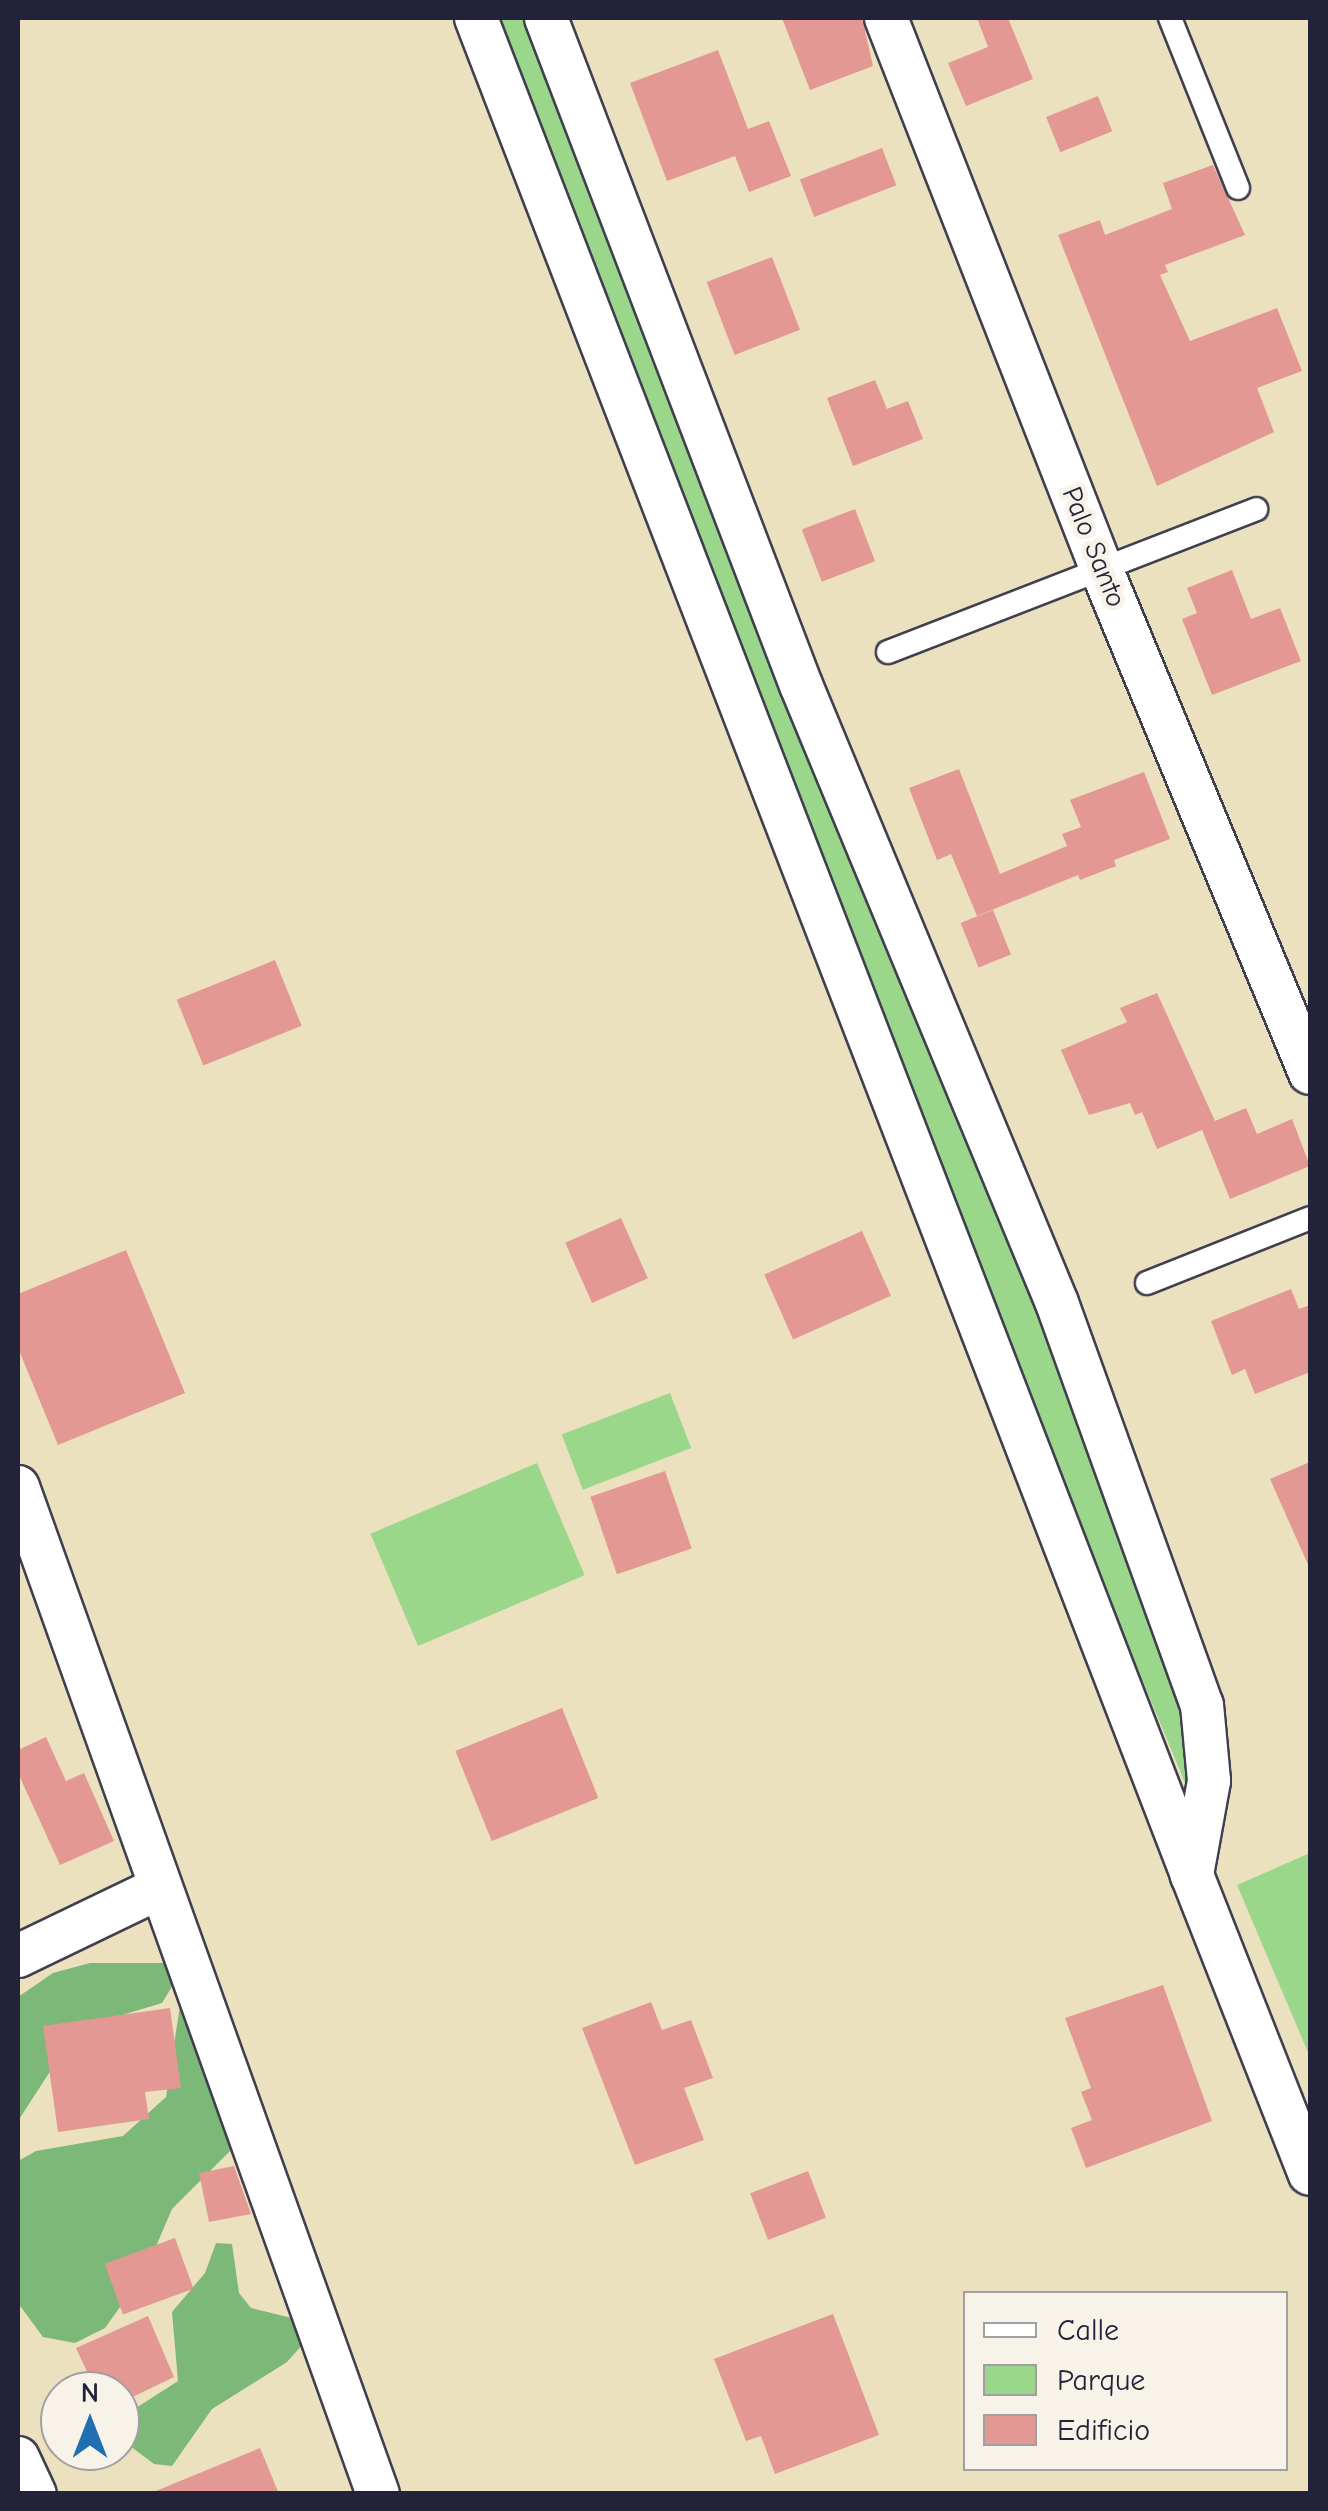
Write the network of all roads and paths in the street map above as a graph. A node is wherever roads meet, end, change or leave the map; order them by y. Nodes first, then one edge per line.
1 (476, 18) edge
2 (546, 18) edge
3 (886, 18) edge
4 (1170, 18) edge
5 (1238, 188) dead end
6 (1256, 509) dead end
7 (1103, 573) junction
8 (888, 652) dead end
9 (1310, 1073) edge
10 (1310, 1218) edge
11 (1147, 1283) dead end
12 (18, 1487) edge
13 (1192, 1875) junction
14 (159, 1888) junction
15 (18, 1956) edge
16 (1310, 2174) edge
17 (18, 2458) edge
18 (35, 2494) edge
19 (378, 2494) edge

1 - 13 street
2 - 13 street
3 - 7 street, Palo Santo
4 - 5 lane
6 - 7 lane
7 - 8 lane
7 - 9 street, Palo Santo
10 - 11 lane
12 - 14 street
13 - 16 street
14 - 15 street
14 - 19 street
17 - 18 street

